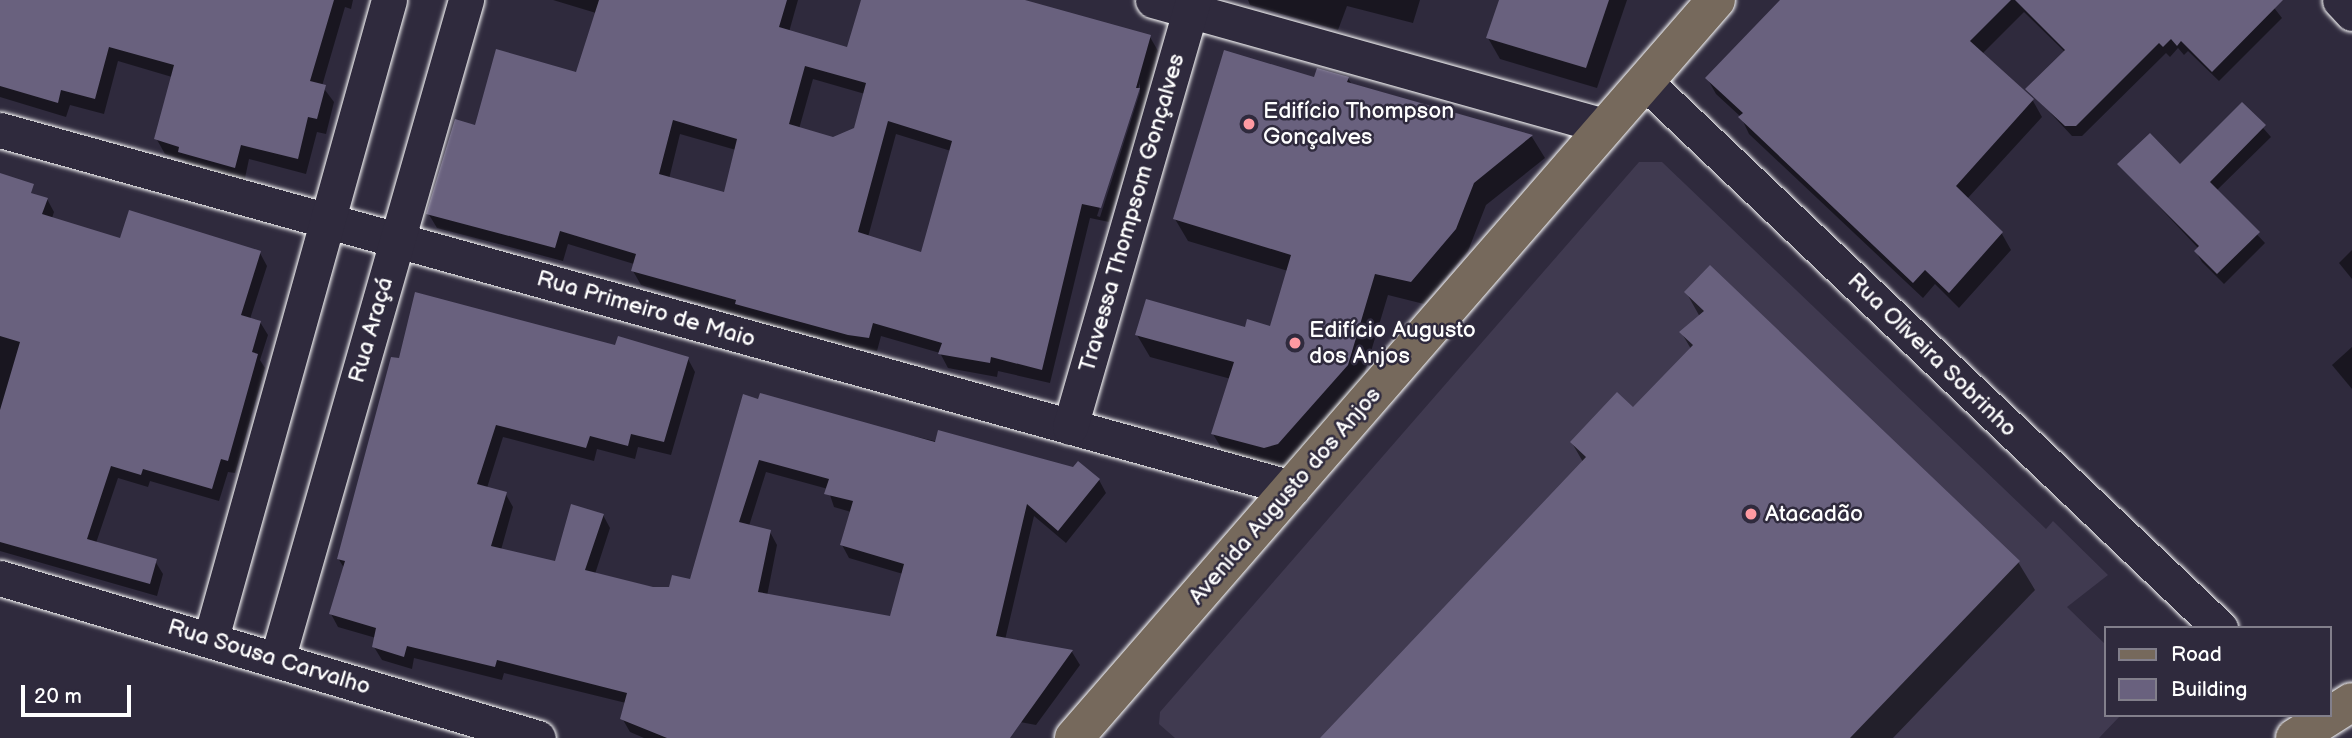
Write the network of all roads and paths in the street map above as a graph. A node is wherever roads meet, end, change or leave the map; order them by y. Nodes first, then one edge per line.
1 (388, 0) edge
2 (466, 0) edge
3 (1153, 0) edge
4 (1716, 0) edge
5 (2340, 0) edge
6 (1191, 5) edge
7 (2352, 13) edge
8 (1645, 82) junction
9 (1605, 126) junction
10 (0, 130) edge
11 (324, 218) junction
12 (397, 239) junction
13 (1070, 427) junction
14 (1292, 488) junction
15 (0, 578) edge
16 (2218, 626) edge
17 (211, 638) junction
18 (277, 660) junction
19 (2352, 702) edge
20 (2331, 713) edge
21 (1086, 734) edge
22 (538, 738) edge

1 - 11 street
2 - 12 street, Rua Araçá
3 - 6 street
4 - 8 main road, Avenida Augusto dos Anjos
5 - 7 street
6 - 9 street
6 - 13 street, Travessa Thompsom Gonçalves
8 - 9 main road, Avenida Augusto dos Anjos
8 - 16 street, Rua Oliveira Sobrinho
9 - 14 main road, Avenida Augusto dos Anjos
10 - 11 street, Rua Primeiro de Maio
11 - 12 street, Rua Primeiro de Maio
11 - 17 street
12 - 13 street, Rua Primeiro de Maio
12 - 18 street, Rua Araçá
13 - 14 street, Rua Primeiro de Maio
14 - 21 main road, Avenida Augusto dos Anjos
15 - 17 street, Rua Sousa Carvalho
17 - 18 street, Rua Sousa Carvalho
18 - 22 street, Rua Sousa Carvalho
19 - 20 main road

